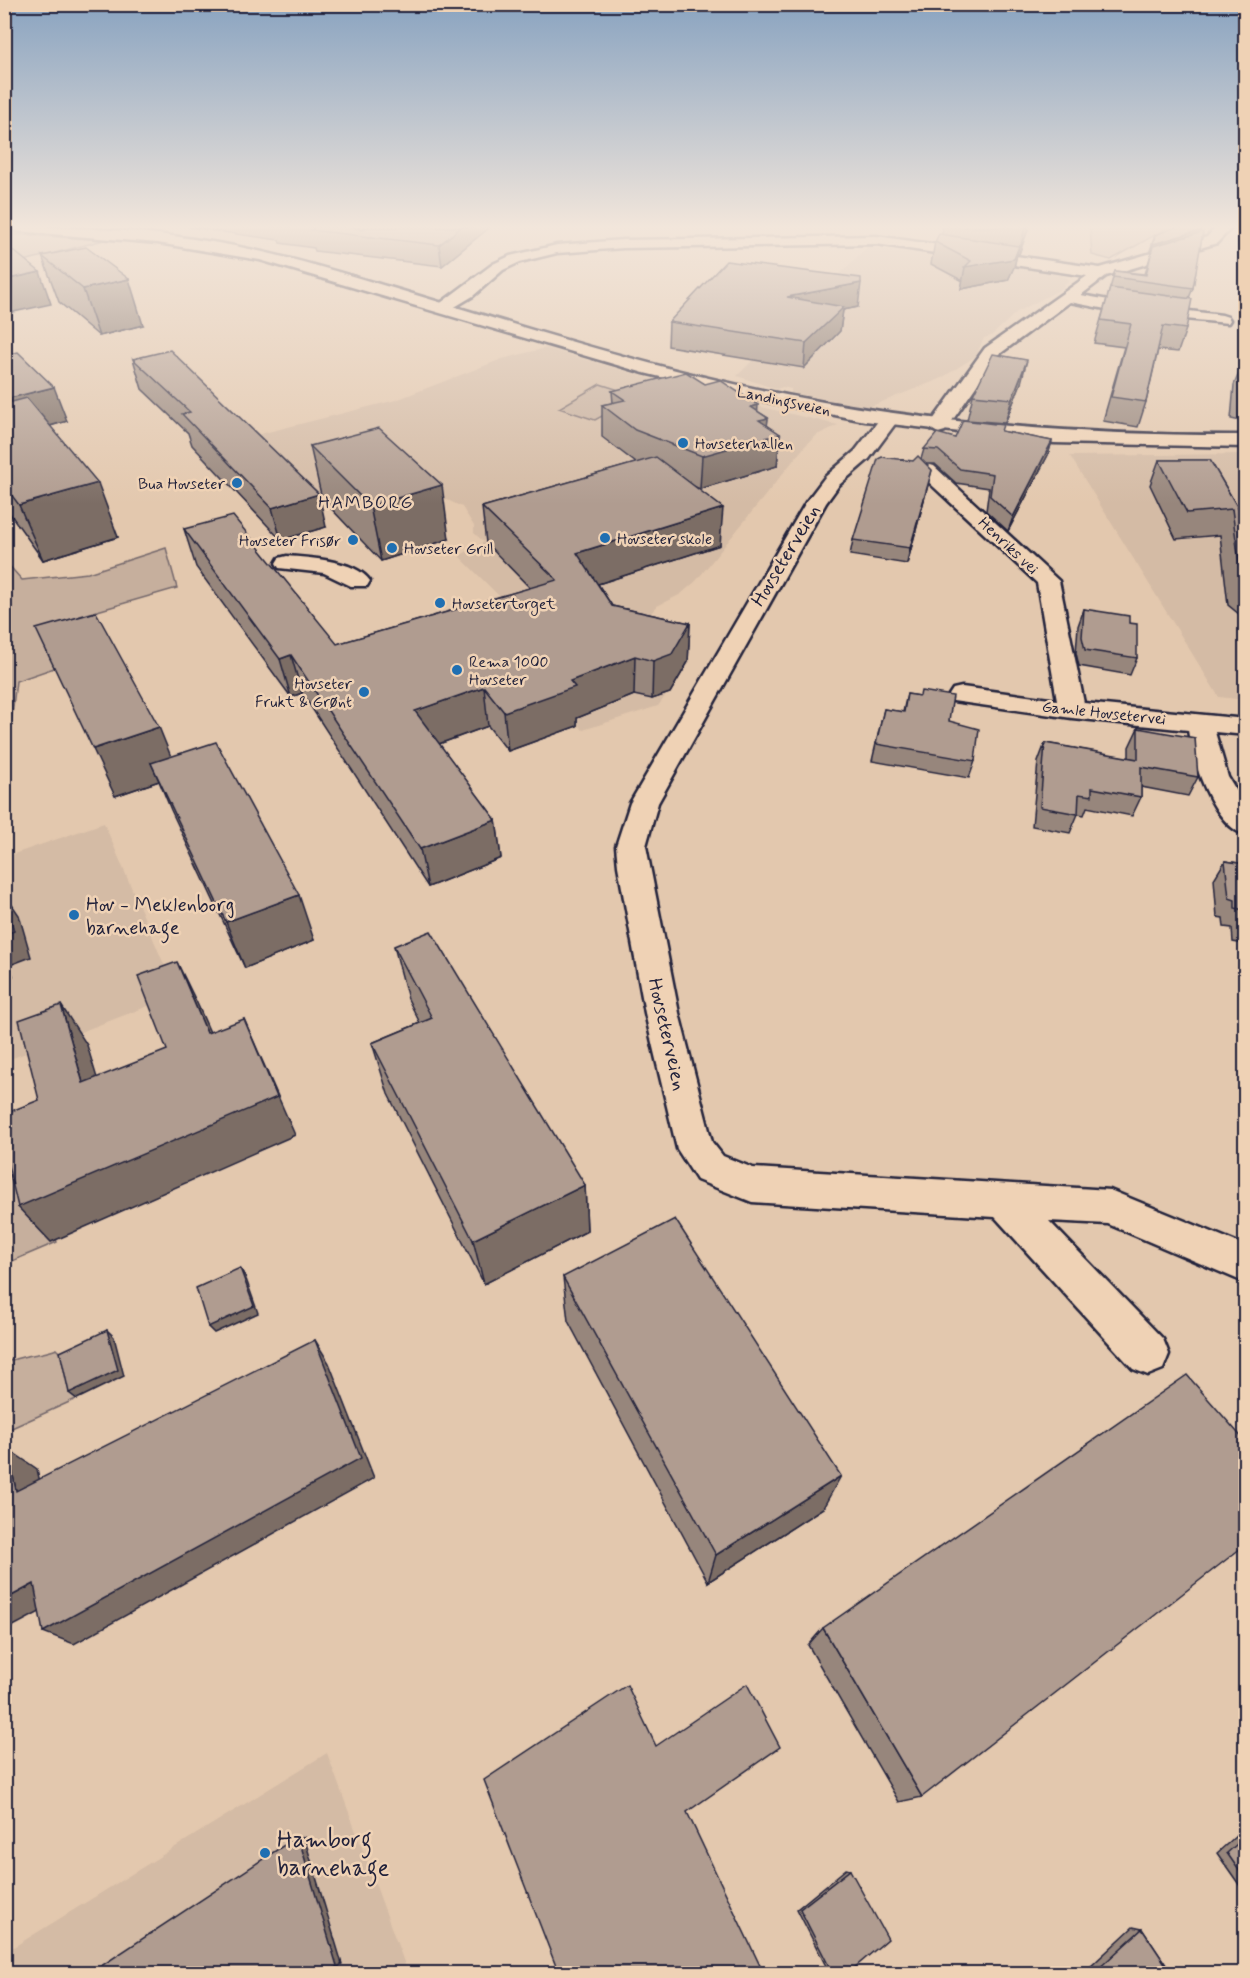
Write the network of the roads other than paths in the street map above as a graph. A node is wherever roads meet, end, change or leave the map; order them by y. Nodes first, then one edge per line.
1 (482, 319) edge
2 (1036, 319) edge
3 (1216, 319) edge
4 (1222, 320) dead end
5 (889, 420) junction
6 (938, 427) junction
7 (1245, 441) edge
8 (927, 470) edge
9 (287, 563) dead end
10 (359, 581) dead end
11 (962, 694) dead end
12 (1072, 710) junction
13 (1200, 722) junction
14 (1245, 727) edge
15 (1245, 825) edge
16 (1006, 1202) junction
17 (1245, 1265) edge
18 (1148, 1354) dead end

1 - 5 street, Landingsveien
2 - 6 street
3 - 4 street
5 - 6 street, Landingsveien
5 - 16 street, Hovseterveien
6 - 7 street, Landingsveien
8 - 12 street, Henriks vei
9 - 10 street
11 - 12 street, Gamle Hovsetervei
12 - 13 street, Gamle Hovsetervei
13 - 14 street, Gamle Hovsetervei
13 - 15 street
16 - 17 street, Hovseterveien
16 - 18 street

